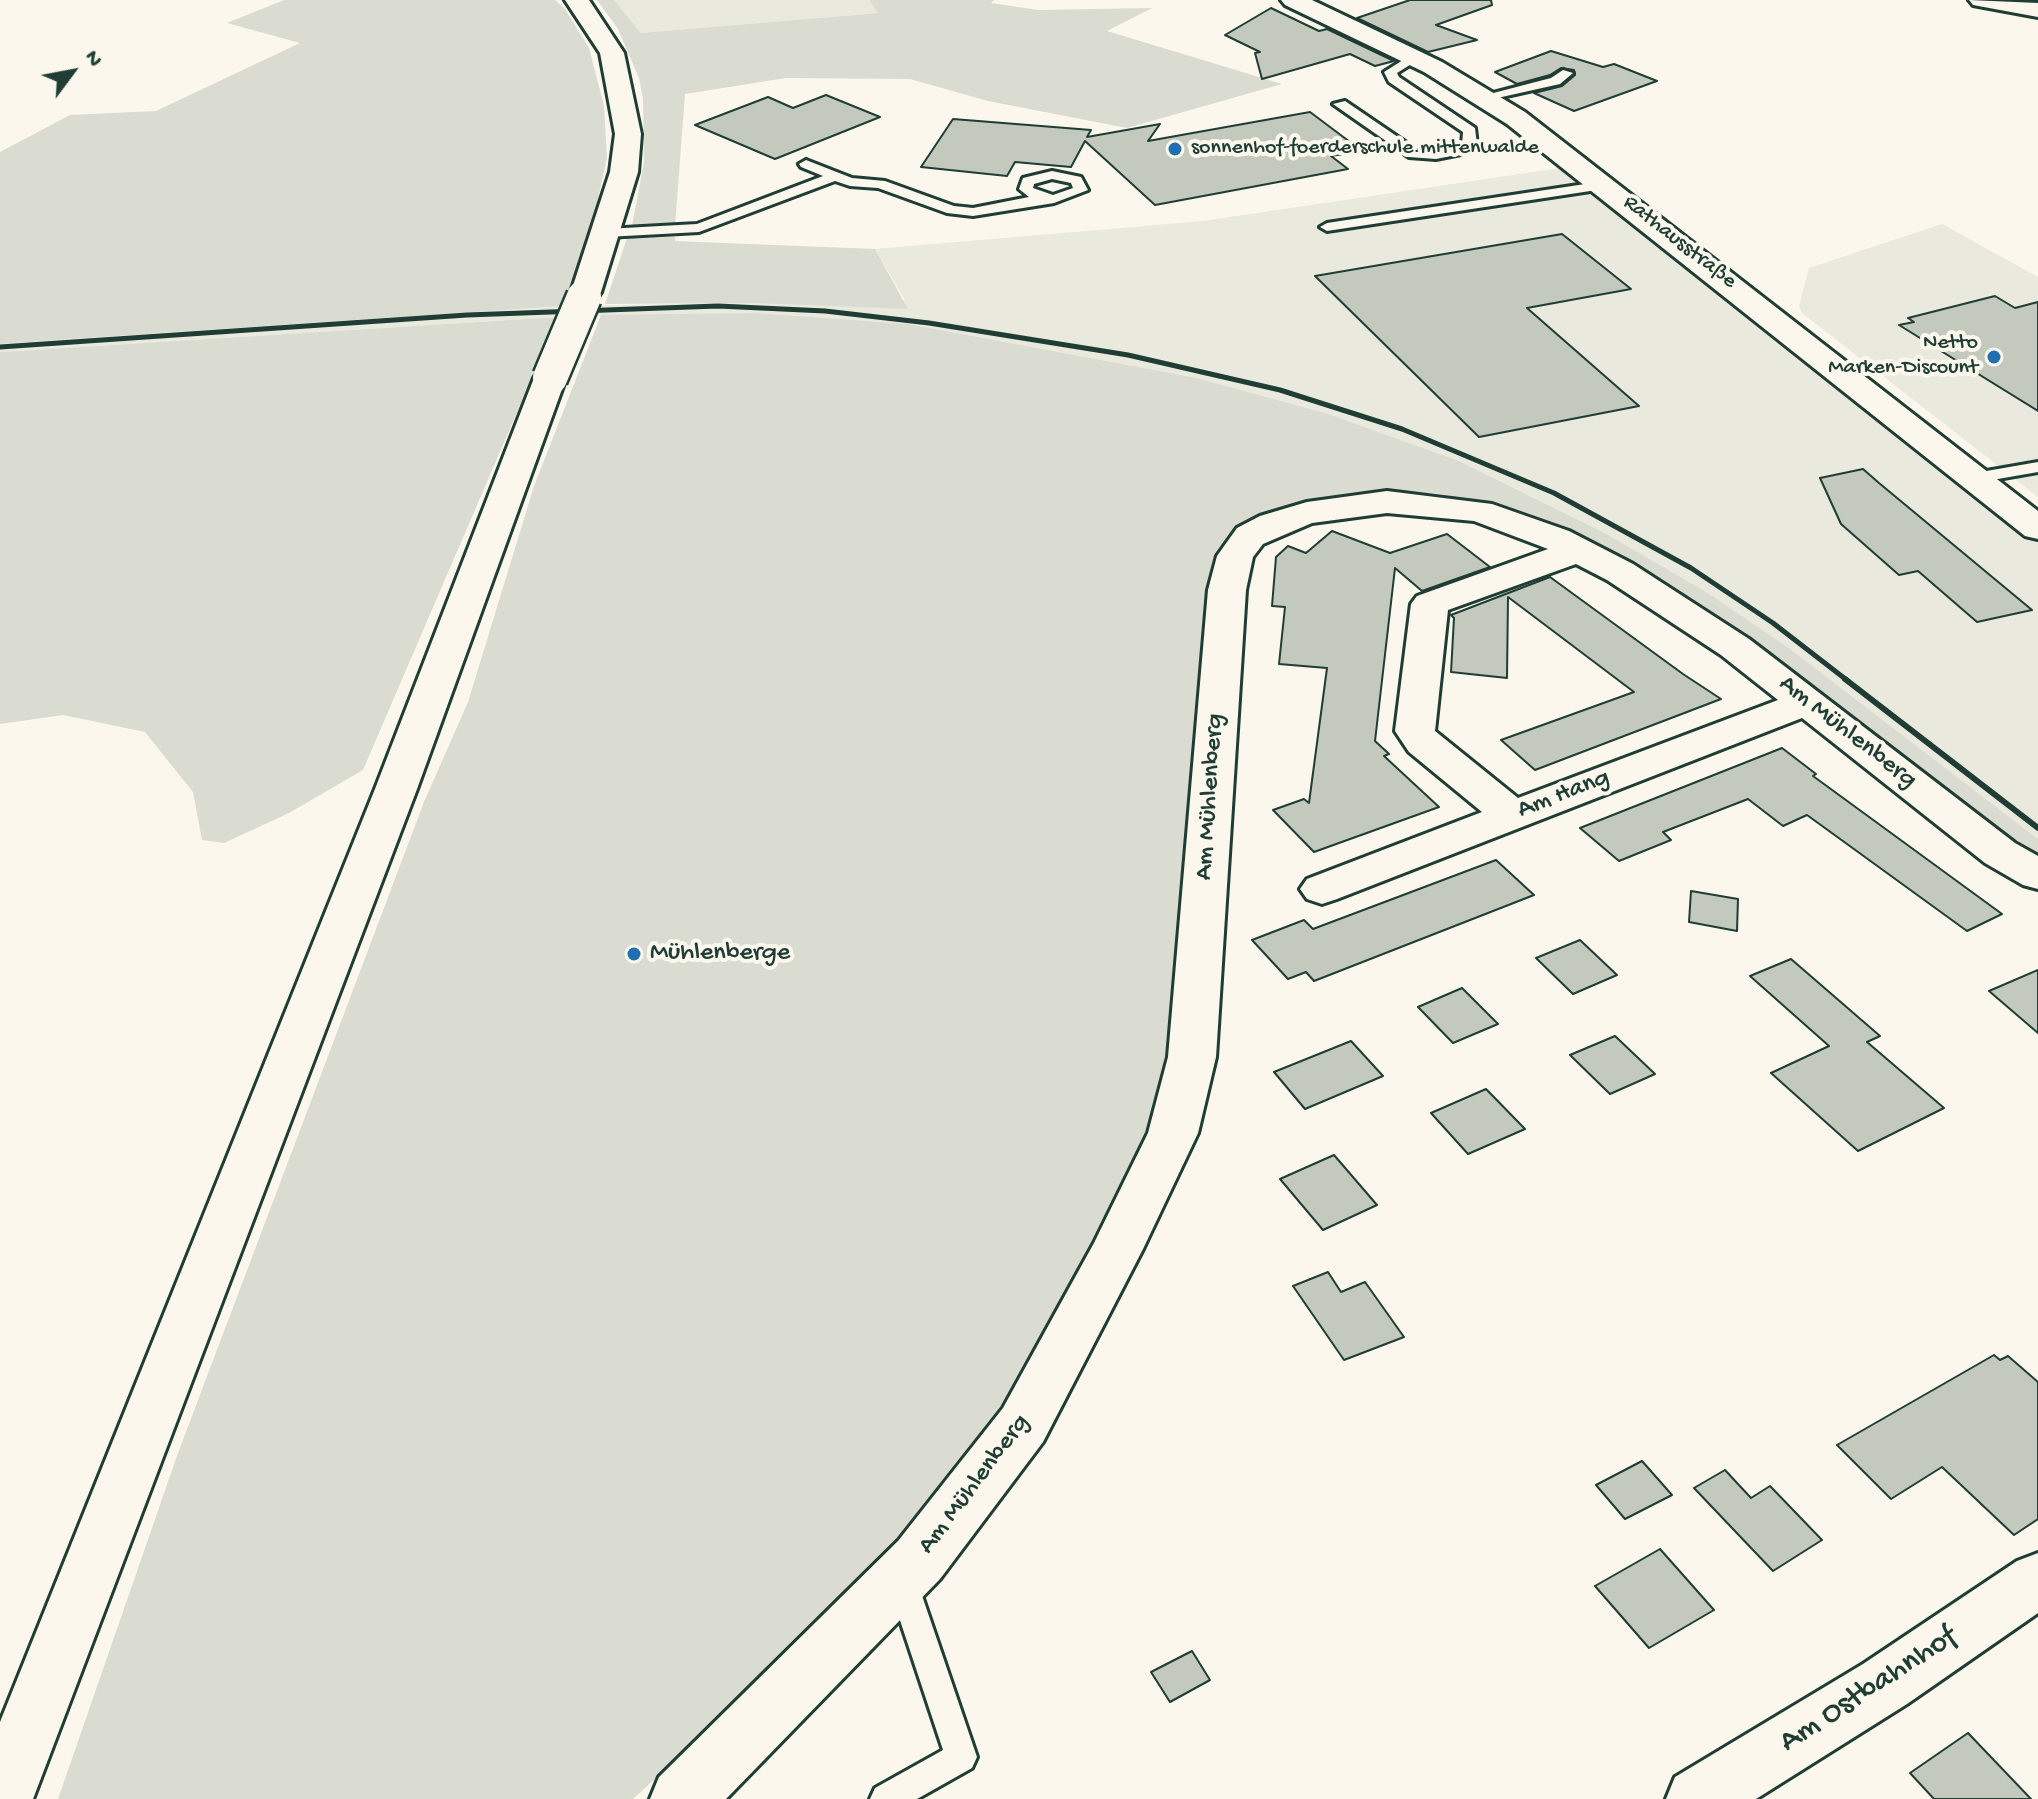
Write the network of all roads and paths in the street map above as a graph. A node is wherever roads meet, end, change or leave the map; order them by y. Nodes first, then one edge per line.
1 (577, 0) edge
2 (1293, 0) edge
3 (1981, 0) edge
4 (2038, 10) edge
5 (1415, 58) junction
6 (1567, 73) dead end
7 (1484, 97) junction
8 (1340, 104) dead end
9 (806, 164) dead end
10 (835, 176) junction
11 (1605, 185) junction
12 (1045, 198) dead end
13 (1327, 227) dead end
14 (606, 233) junction
15 (2038, 467) edge
16 (1975, 478) junction
17 (2038, 528) edge
18 (1580, 550) junction
19 (1808, 702) junction
20 (1512, 815) junction
21 (2038, 875) edge
22 (1322, 889) dead end
23 (901, 1578) junction
24 (2038, 1580) edge
25 (1, 1799) edge
26 (682, 1799) edge
27 (886, 1799) edge
28 (1698, 1799) edge

1 - 14 main road
2 - 5 main road, Rathausstraße
3 - 4 main road
5 - 7 main road, Rathausstraße
5 - 8 lane
6 - 7 lane
7 - 11 main road, Rathausstraße
9 - 10 lane
10 - 12 lane
10 - 14 lane
11 - 13 lane
11 - 16 main road, Rathausstraße
14 - 25 main road, bridge
15 - 16 lane
16 - 17 main road, Rathausstraße
18 - 19 main road, Am Mühlenberg
18 - 20 main road
18 - 23 main road, Am Mühlenberg
19 - 20 main road, Am Hang
19 - 21 main road, Am Mühlenberg
20 - 22 main road, Am Hang
23 - 26 main road, Am Mühlenberg
23 - 27 lane
24 - 28 main road, Am Ostbahnhof

